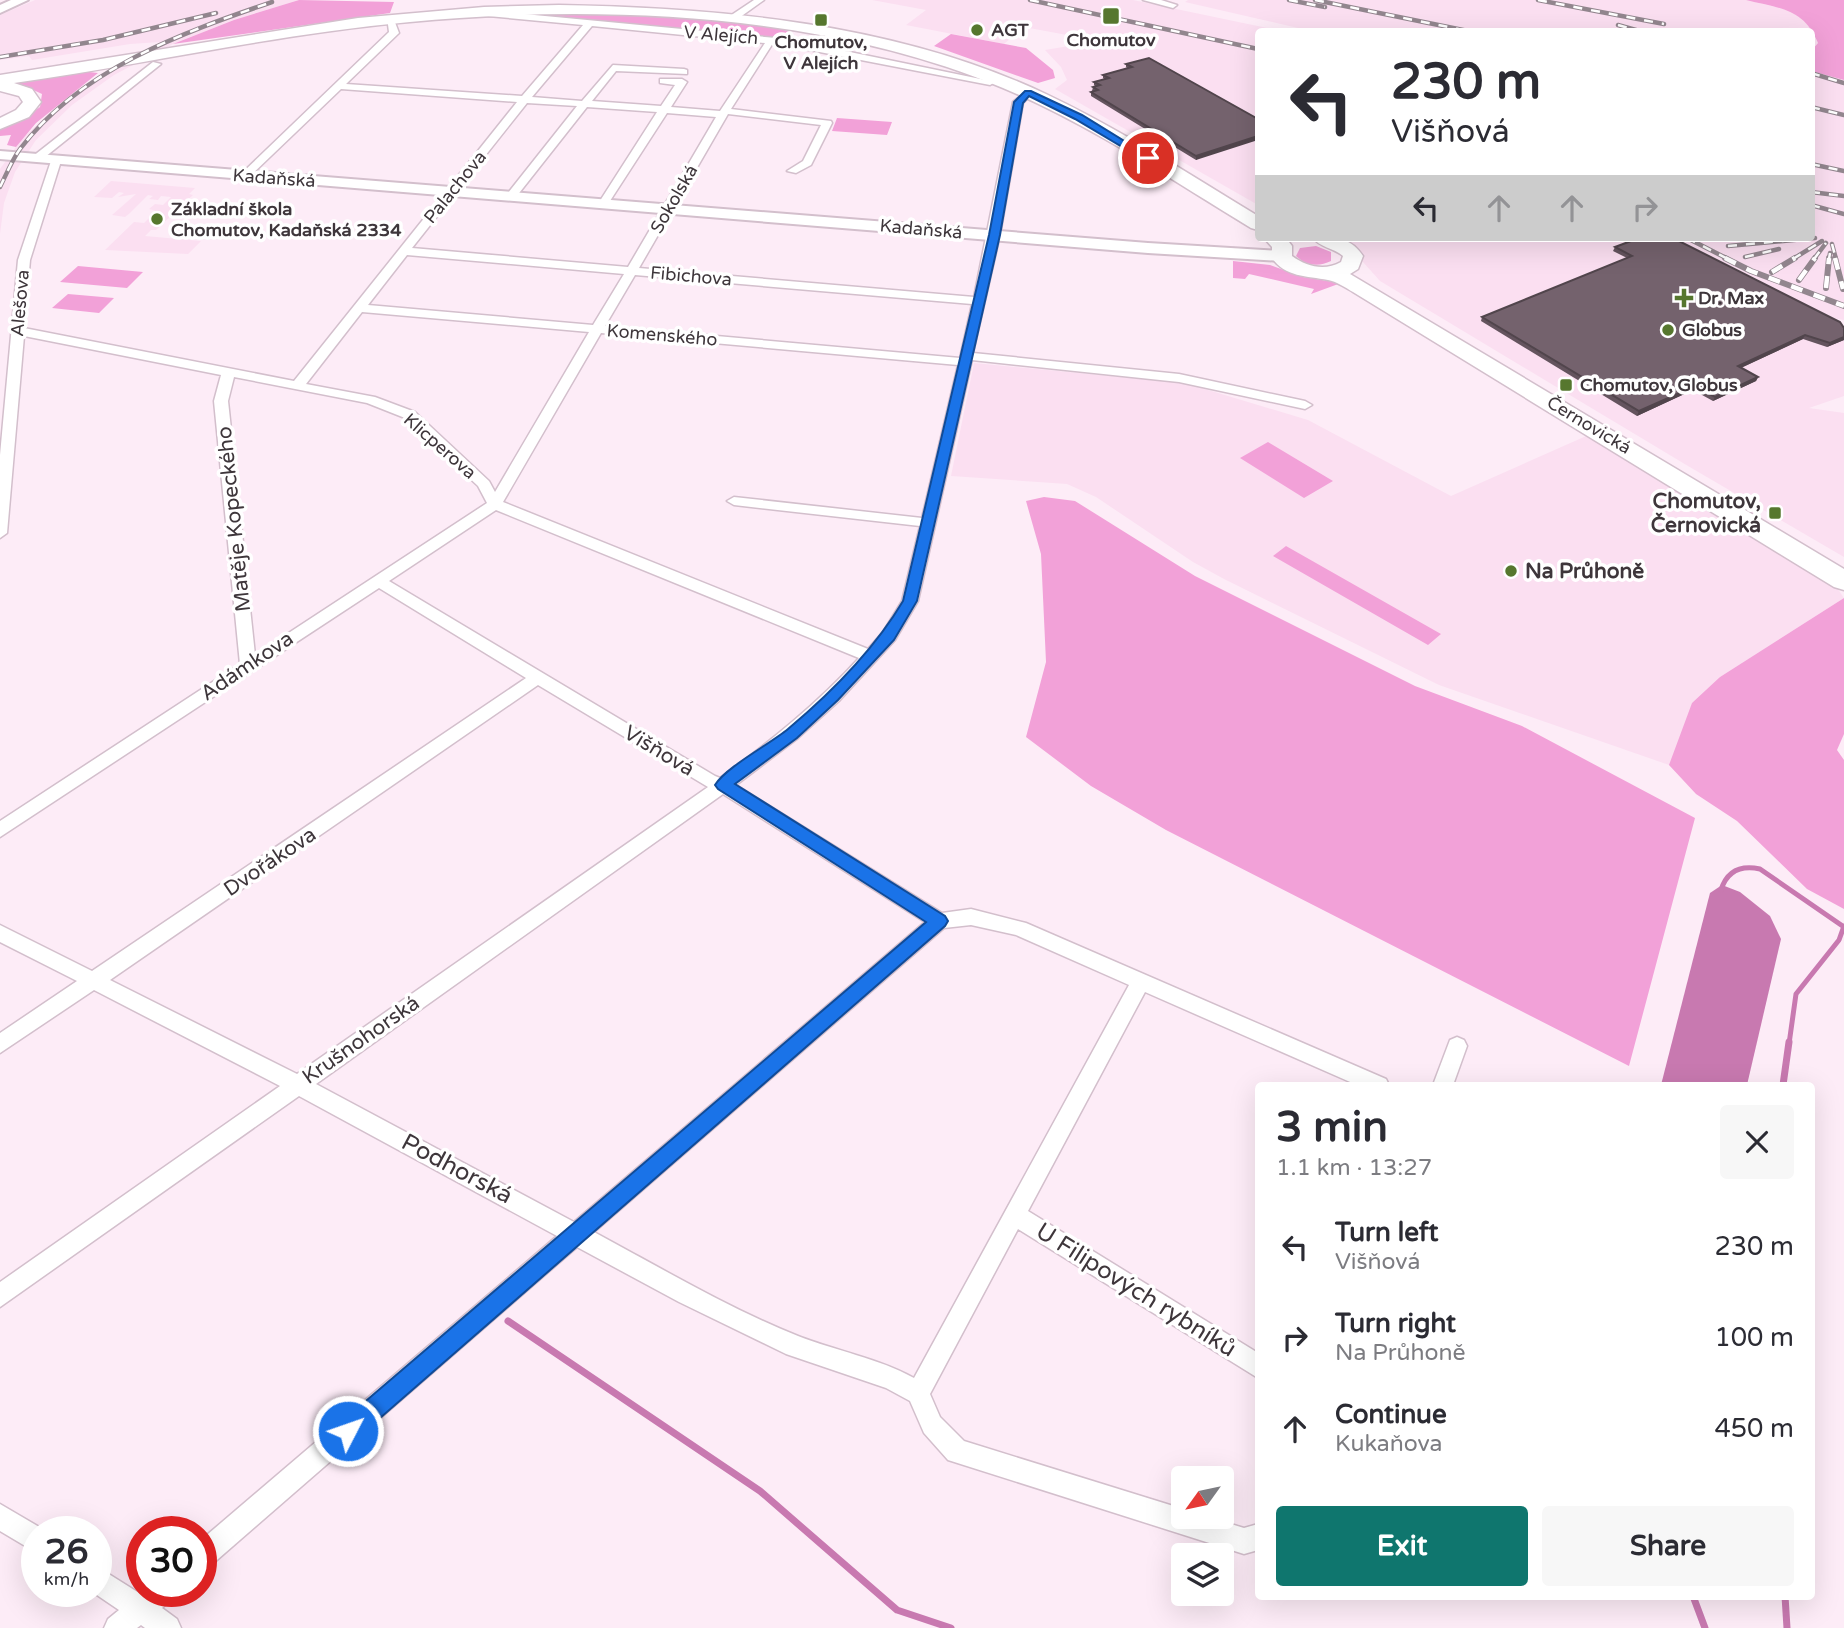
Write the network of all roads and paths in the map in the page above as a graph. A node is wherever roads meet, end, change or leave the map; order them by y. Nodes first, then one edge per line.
1 (9, 0) edge
2 (22, 0) edge
3 (760, 0) edge
4 (1147, 0) edge
5 (1173, 5) dead end
6 (0, 6) edge
7 (490, 13) dead end
8 (735, 16) junction
9 (390, 19) junction
10 (590, 23) junction
11 (771, 40) junction
12 (198, 45) junction
13 (156, 64) dead end
14 (0, 68) edge
15 (684, 72) dead end
16 (606, 77) junction
17 (0, 78) edge
18 (990, 82) dead end
19 (0, 86) edge
20 (339, 86) junction
21 (1033, 91) junction
22 (525, 99) junction
23 (584, 104) junction
24 (665, 110) junction
25 (724, 112) junction
26 (0, 124) edge
27 (0, 155) edge
28 (36, 159) junction
29 (56, 161) junction
30 (0, 162) edge
31 (792, 171) dead end
32 (245, 175) junction
33 (451, 191) junction
34 (512, 195) junction
35 (603, 204) junction
36 (668, 209) junction
37 (1255, 211) edge
38 (1255, 222) edge
39 (994, 235) junction
40 (1335, 242) edge
41 (1284, 245) edge
42 (404, 251) junction
43 (1341, 269) junction
44 (633, 271) junction
45 (978, 301) junction
46 (359, 308) junction
47 (597, 329) junction
48 (18, 331) junction
49 (965, 359) junction
50 (228, 374) junction
51 (297, 386) junction
52 (1305, 405) dead end
53 (734, 501) dead end
54 (495, 504) junction
55 (930, 523) junction
56 (0, 533) edge
57 (1844, 567) edge
58 (377, 580) junction
59 (1844, 581) edge
60 (871, 657) junction
61 (248, 665) junction
62 (539, 677) junction
63 (723, 785) junction
64 (0, 830) edge
65 (939, 921) junction
66 (0, 933) edge
67 (1140, 982) junction
68 (93, 983) junction
69 (0, 1044) edge
70 (1457, 1046) dead end
71 (1372, 1082) edge
72 (1444, 1082) edge
73 (298, 1085) junction
74 (1013, 1214) junction
75 (579, 1234) junction
76 (0, 1296) edge
77 (1255, 1364) edge
78 (918, 1393) junction
79 (0, 1516) edge
80 (21, 1530) edge
81 (1255, 1538) edge
82 (217, 1543) edge
83 (112, 1589) edge
84 (141, 1608) junction
85 (117, 1628) edge
86 (168, 1628) edge

1 - 6 street
2 - 6 street
3 - 8 street
4 - 5 street
7 - 10 street, V Alejích
8 - 9 highway
8 - 12 highway
8 - 21 highway
9 - 17 highway
9 - 20 street
10 - 11 street, V Alejích
10 - 22 street, Palachova
11 - 18 street, V Alejích
11 - 25 street, Sokolská
12 - 14 highway
12 - 17 highway
13 - 28 street
15 - 16 street
16 - 23 street
16 - 24 street
19 - 26 highway
20 - 22 street
20 - 32 street
21 - 37 highway
21 - 38 highway
21 - 39 street
22 - 23 street
22 - 33 street, Palachova
23 - 24 street
23 - 34 street
24 - 25 street
24 - 35 street
25 - 31 street
25 - 36 street, Sokolská
27 - 28 street, Kadaňská
28 - 29 street, Kadaňská
28 - 30 street, Kadaňská
29 - 32 street, Kadaňská
29 - 48 street, Alešova
32 - 33 street, Kadaňská
33 - 34 street, Kadaňská
33 - 42 street, Palachova
34 - 35 street, Kadaňská
35 - 36 street, Kadaňská
36 - 39 street, Kadaňská
36 - 44 street, Sokolská
39 - 41 street, Kadaňská
39 - 45 street
40 - 43 highway, Černovická
41 - 43 highway, Černovická
42 - 44 street, Fibichova
42 - 46 street, Palachova
43 - 57 highway, Černovická
43 - 59 highway, Černovická
44 - 45 street, Fibichova
44 - 47 street, Sokolská
45 - 49 street
46 - 47 street, Komenského
46 - 51 street, Palachova
47 - 49 street, Komenského
47 - 54 street, Sokolská
48 - 50 street, Klicperova
48 - 56 street, Alešova
49 - 52 street
49 - 55 street
50 - 51 street, Klicperova
50 - 61 street, Matěje Kopeckého
51 - 54 street, Klicperova
53 - 55 street
54 - 58 street, Adámkova
54 - 60 street
55 - 60 street
58 - 61 street, Adámkova
58 - 62 street, Višňová
60 - 63 street
61 - 64 street, Adámkova
62 - 63 street, Višňová
62 - 68 street, Dvořákova
63 - 65 street, Višňová
63 - 73 street, Krušnohorská
65 - 67 street
65 - 75 street
66 - 68 street, Podhorská
67 - 71 street
67 - 74 street, U Filipových rybníků
68 - 69 street, Dvořákova
68 - 73 street, Podhorská
70 - 72 street
73 - 75 street, Podhorská
73 - 76 street, Krušnohorská
74 - 77 street, U Filipových rybníků
74 - 78 street, U Filipových rybníků
75 - 78 street, Podhorská
75 - 82 street
78 - 81 street
79 - 80 street
83 - 84 street
84 - 85 street
84 - 86 street

